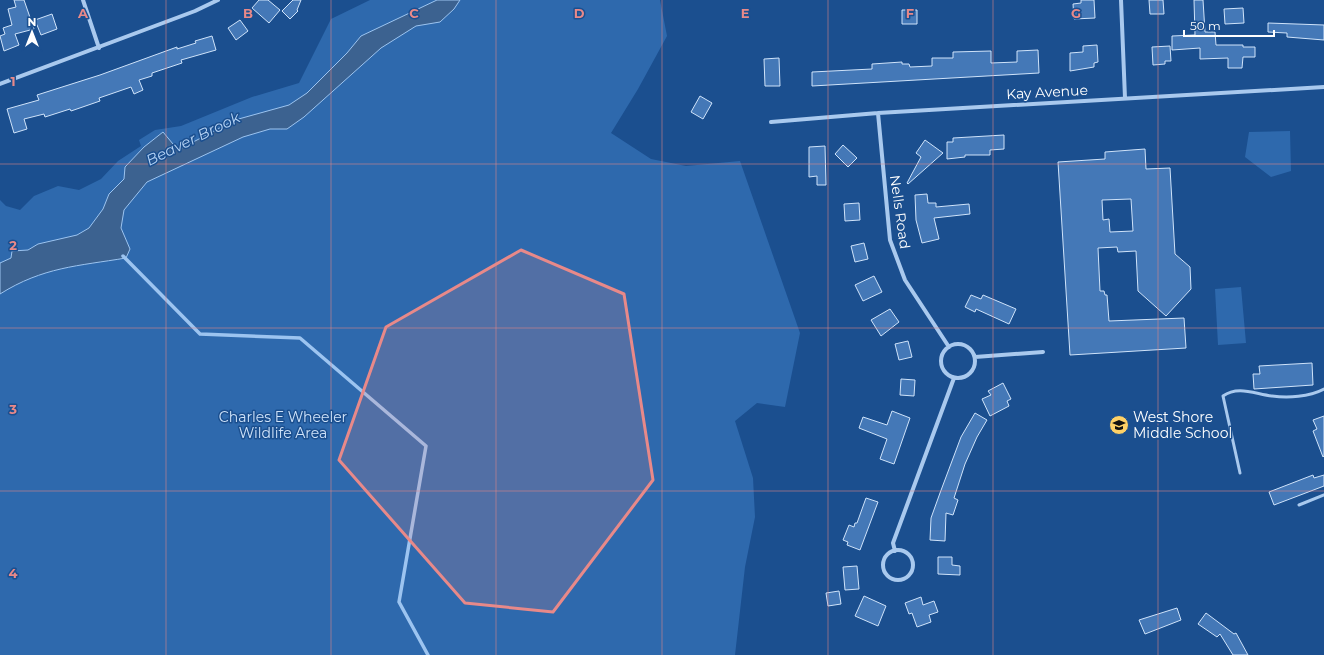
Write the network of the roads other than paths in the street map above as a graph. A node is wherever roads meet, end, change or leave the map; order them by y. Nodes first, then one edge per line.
1 (83, 0) edge
2 (218, 0) edge
3 (1121, 0) edge
4 (99, 48) junction
5 (0, 84) edge
6 (1324, 87) edge
7 (1125, 98) junction
8 (878, 113) junction
9 (771, 122) dead end
10 (949, 347) junction
11 (1043, 352) dead end
12 (975, 357) junction
13 (954, 378) junction
14 (1324, 389) edge
15 (1240, 473) dead end
16 (1324, 495) edge
17 (1299, 505) dead end
18 (895, 550) junction

1 - 4 street
2 - 4 street
3 - 7 street
4 - 5 street
6 - 7 street, Kay Avenue
7 - 8 street, Kay Avenue
8 - 9 street, Kay Avenue
8 - 10 street, Nells Road
10 - 12 street
10 - 13 street
11 - 12 street
12 - 13 street
13 - 18 street
14 - 15 lane
16 - 17 lane
18 - 18 street

